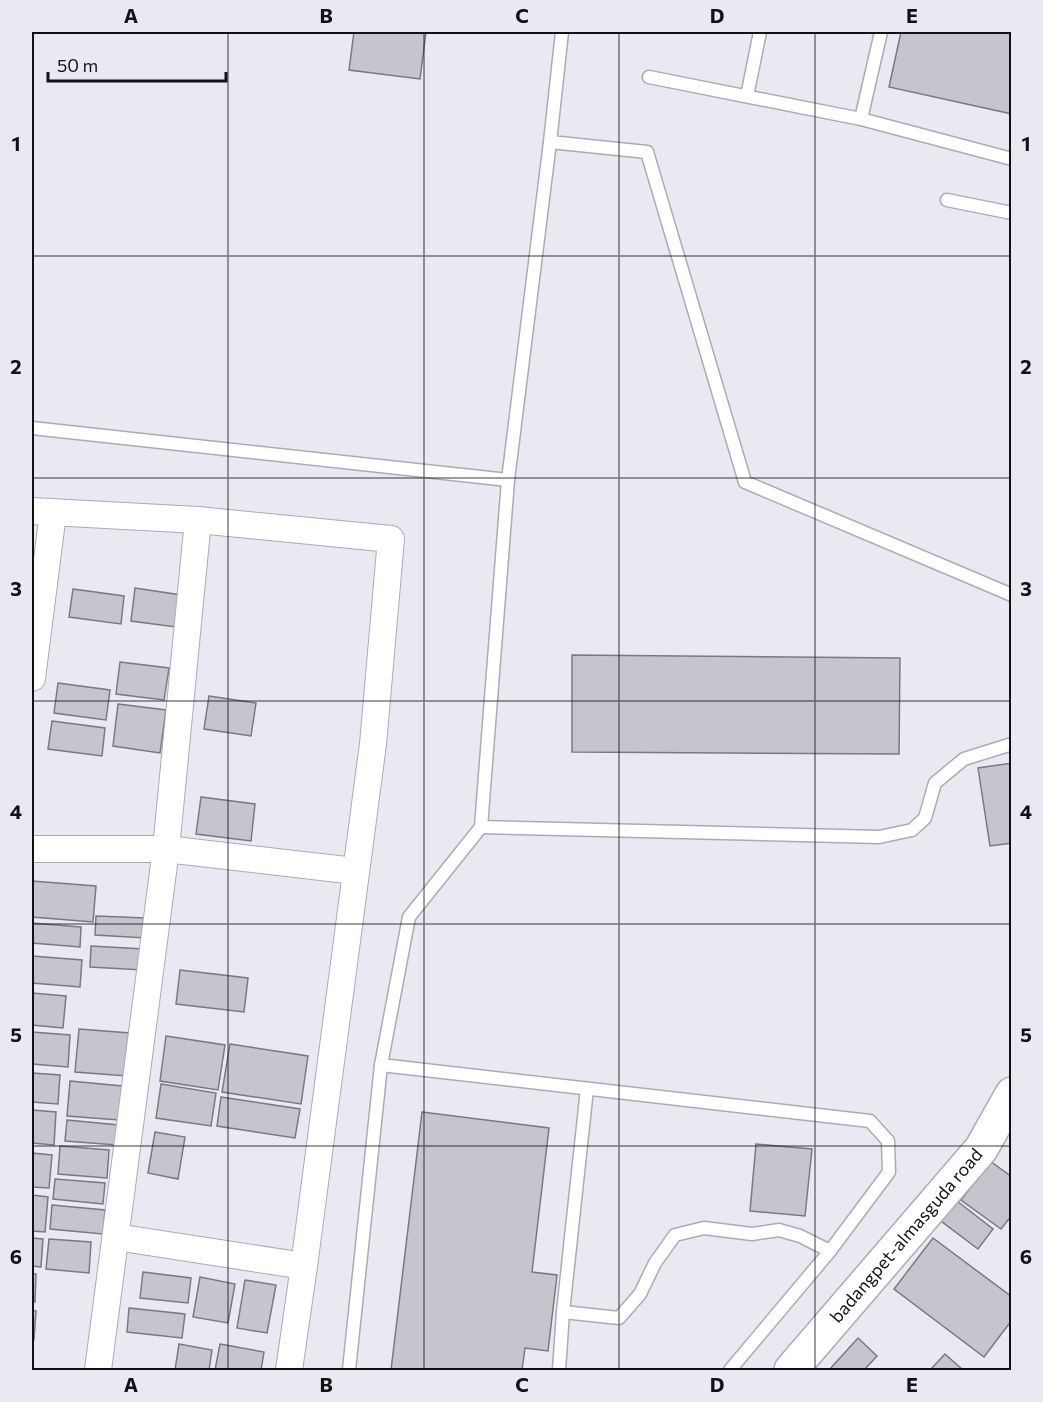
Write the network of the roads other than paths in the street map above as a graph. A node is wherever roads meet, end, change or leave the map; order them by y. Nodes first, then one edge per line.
1 (562, 32) edge
2 (760, 32) edge
3 (881, 32) edge
4 (649, 77) dead end
5 (747, 96) junction
6 (861, 119) junction
7 (550, 142) junction
8 (1011, 159) edge
9 (947, 200) dead end
10 (1011, 213) edge
11 (32, 428) edge
12 (508, 480) junction
13 (42, 512) edge
14 (198, 520) junction
15 (1011, 595) edge
16 (32, 678) edge
17 (1011, 744) edge
18 (481, 826) junction
19 (32, 849) edge
20 (166, 849) junction
21 (355, 871) junction
22 (381, 1065) junction
23 (587, 1089) junction
24 (1011, 1094) edge
25 (116, 1237) junction
26 (830, 1251) junction
27 (304, 1266) junction
28 (563, 1312) junction
29 (98, 1371) edge
30 (289, 1371) edge
31 (349, 1371) edge
32 (559, 1371) edge
33 (730, 1371) edge
34 (791, 1371) edge

1 - 7 lane
2 - 5 lane
3 - 6 lane
4 - 5 lane
5 - 6 lane
6 - 8 lane
7 - 12 lane
7 - 15 lane
9 - 10 lane
11 - 12 lane
12 - 18 lane
13 - 14 street
13 - 16 street
14 - 20 street
14 - 21 street
17 - 18 lane
18 - 22 lane
19 - 20 street
20 - 21 street
20 - 25 street
21 - 27 street
22 - 23 lane
22 - 31 lane
23 - 26 lane
23 - 28 lane
24 - 34 street, badangpet-almasguda road
25 - 27 street
25 - 29 street
26 - 28 lane
26 - 33 lane
27 - 30 street
28 - 32 lane

